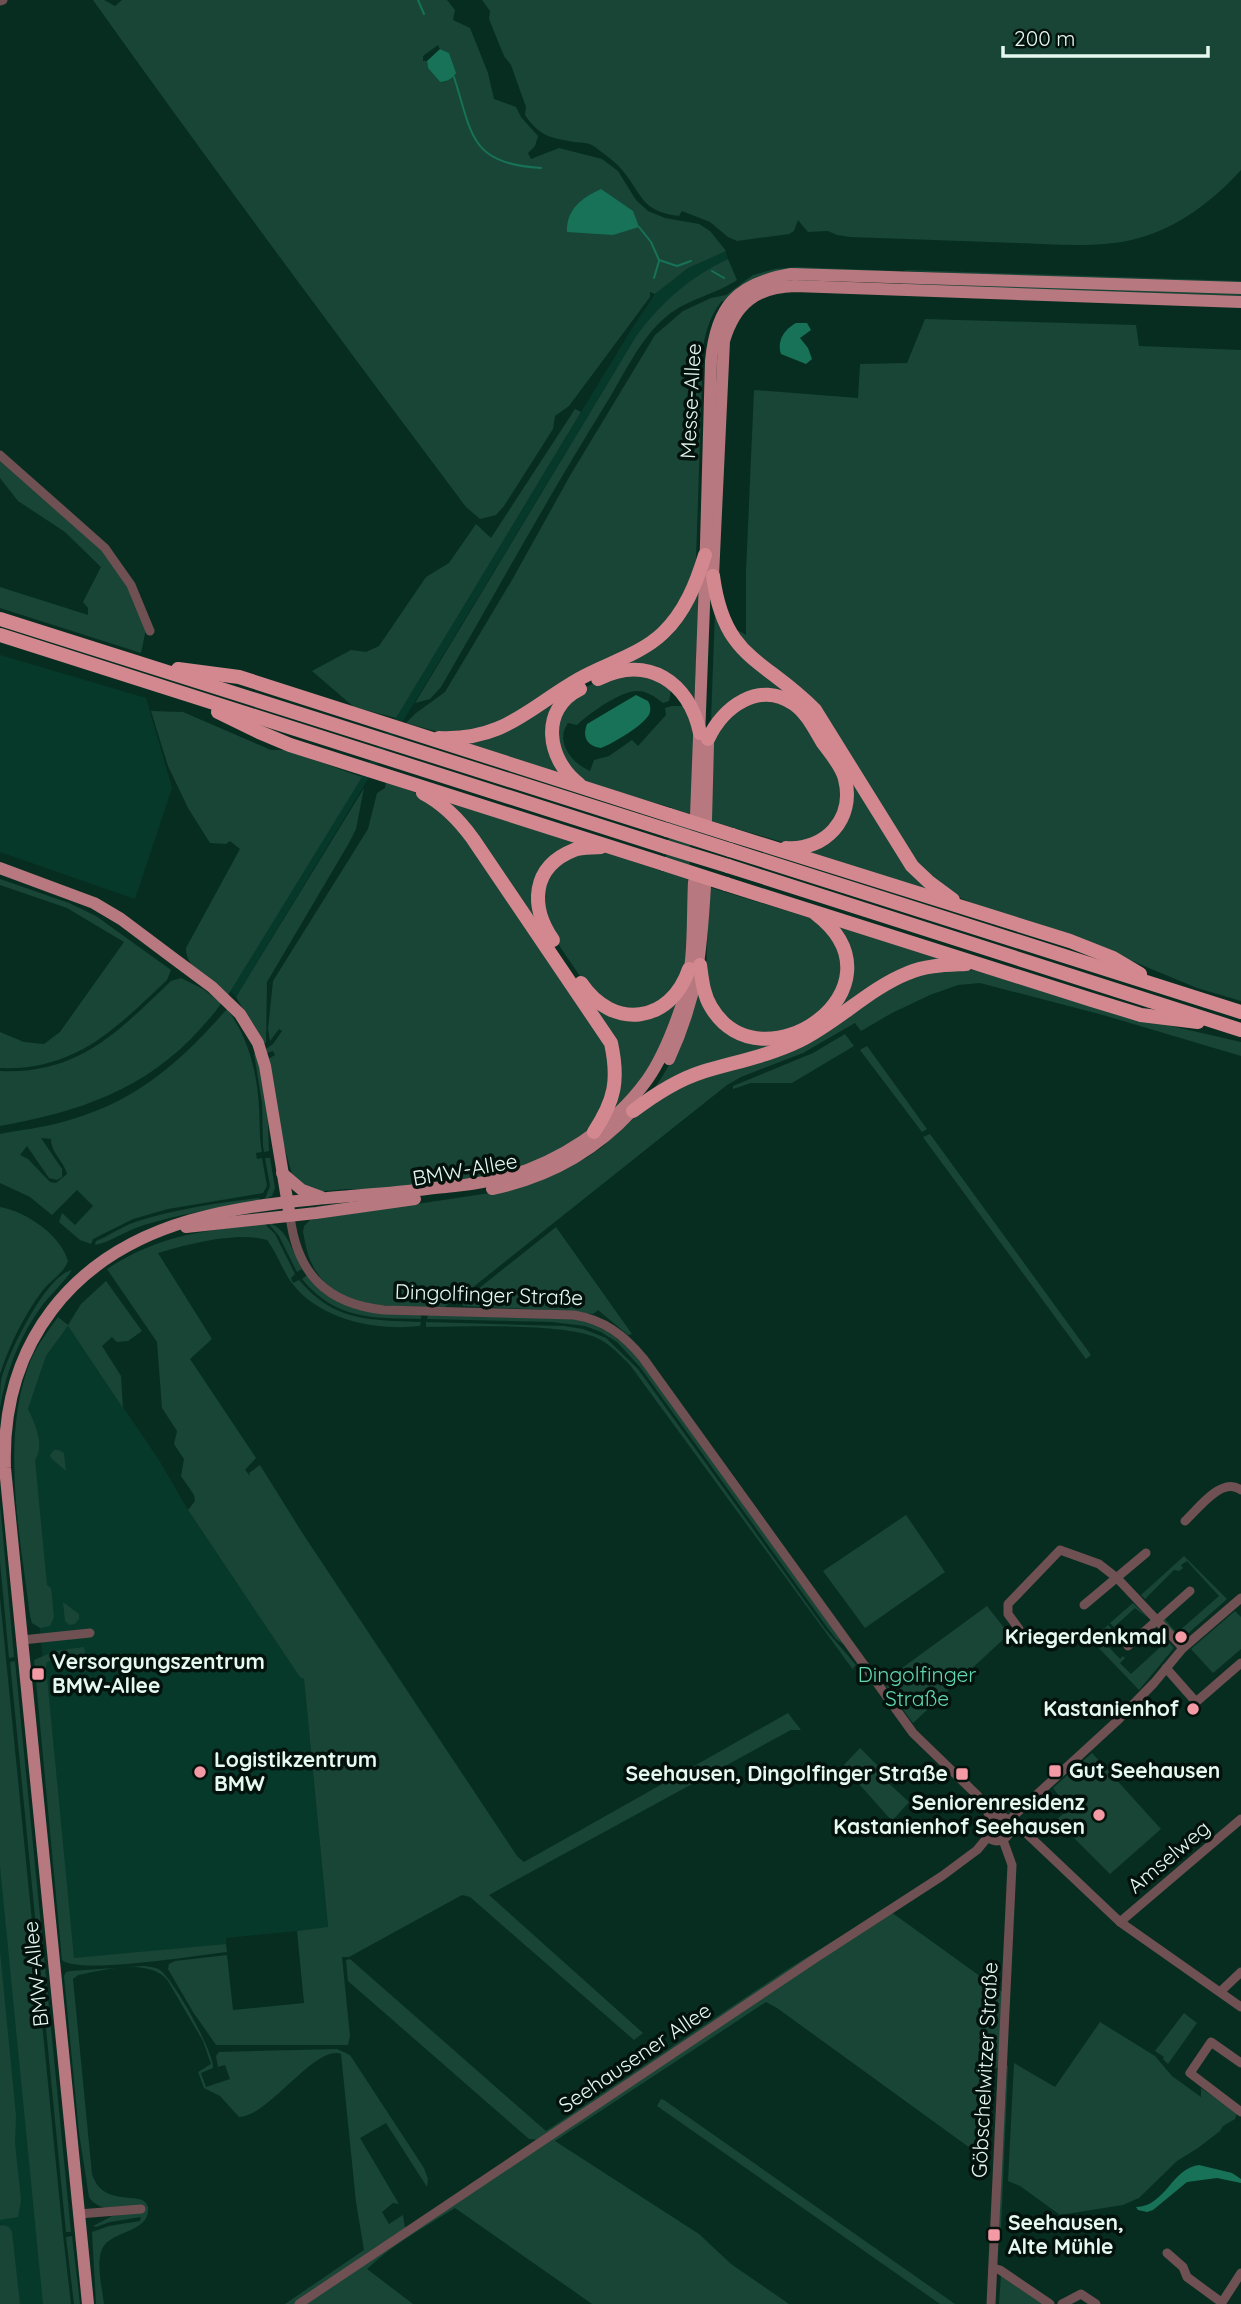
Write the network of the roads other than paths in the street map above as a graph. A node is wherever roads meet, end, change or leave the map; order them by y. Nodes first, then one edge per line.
1 (1241, 288) edge
2 (1241, 302) edge
3 (0, 455) edge
4 (705, 555) junction
5 (713, 576) junction
6 (0, 619) edge
7 (150, 631) dead end
8 (0, 635) edge
9 (149, 667) junction
10 (186, 694) junction
11 (704, 736) junction
12 (424, 738) junction
13 (397, 780) junction
14 (590, 790) junction
15 (701, 818) dead end
16 (668, 823) junction
17 (731, 843) junction
18 (607, 846) junction
19 (765, 846) junction
20 (0, 867) edge
21 (699, 884) dead end
22 (962, 907) junction
23 (813, 912) junction
24 (977, 964) junction
25 (694, 967) junction
26 (1162, 987) junction
27 (1241, 1012) edge
28 (1224, 1025) junction
29 (1241, 1030) edge
30 (633, 1111) junction
31 (594, 1132) junction
32 (282, 1173) junction
33 (328, 1199) junction
34 (289, 1210) junction
35 (1241, 1490) edge
36 (1185, 1521) dead end
37 (1146, 1553) dead end
38 (1117, 1578) junction
39 (1190, 1591) dead end
40 (1241, 1598) edge
41 (1084, 1605) dead end
42 (1157, 1620) junction
43 (1019, 1629) dead end
44 (90, 1633) dead end
45 (22, 1640) junction
46 (1128, 1646) dead end
47 (1183, 1648) junction
48 (1241, 1663) edge
49 (1166, 1668) junction
50 (990, 1816) junction
51 (1241, 1819) edge
52 (1009, 1824) junction
53 (987, 1838) junction
54 (1003, 1840) junction
55 (1120, 1922) junction
56 (1241, 1972) edge
57 (1220, 1992) junction
58 (1241, 2007) edge
59 (1241, 2063) edge
60 (1240, 2116) edge
61 (141, 2209) dead end
62 (79, 2214) junction
63 (1167, 2253) dead end
64 (993, 2268) junction
65 (1241, 2273) edge
66 (1221, 2303) edge
67 (88, 2304) edge
68 (299, 2304) edge
69 (991, 2304) edge
70 (1050, 2304) edge
71 (1062, 2304) edge
72 (1096, 2304) edge

1 - 4 main road, Messe-Allee
2 - 5 main road, Messe-Allee
3 - 7 street
4 - 11 main road, Messe-Allee
4 - 12 highway
5 - 11 main road, Messe-Allee
5 - 22 highway
6 - 9 highway
8 - 10 highway
9 - 12 highway
9 - 16 highway
10 - 13 highway
10 - 28 highway, bridge
11 - 14 highway
11 - 15 main road, Messe-Allee
11 - 19 highway
12 - 14 highway
13 - 18 highway
13 - 31 highway
14 - 16 highway
16 - 17 highway, bridge
17 - 19 highway
17 - 26 highway
18 - 23 highway, bridge
18 - 25 highway
19 - 22 highway
20 - 32 main road, Dingolfinger Straße
21 - 25 main road
22 - 26 highway
23 - 24 highway
23 - 25 highway
24 - 28 highway
24 - 30 highway
25 - 30 main road, BMW-Allee
25 - 31 main road, BMW-Allee
26 - 27 highway
28 - 29 highway
30 - 34 main road, BMW-Allee
31 - 33 main road, BMW-Allee
32 - 33 main road
32 - 34 main road, Dingolfinger Straße
33 - 34 main road, BMW-Allee
34 - 45 main road, BMW-Allee
34 - 50 street, Dingolfinger Straße
35 - 36 street
37 - 38 street
38 - 41 street
38 - 42 street
38 - 43 street
39 - 42 street
40 - 47 street
42 - 46 street
42 - 47 street
44 - 45 street
45 - 62 main road, BMW-Allee
47 - 49 street
48 - 49 street
49 - 52 street
50 - 52 street
50 - 53 street
51 - 55 street, Amselweg
52 - 54 street
52 - 55 street
53 - 54 street
53 - 68 street, Seehausener Allee
54 - 64 street, Göbschelwitzer Straße
55 - 57 street
56 - 57 street
57 - 58 street
59 - 60 street
61 - 62 street
62 - 67 main road, BMW-Allee
63 - 66 street
64 - 69 street, Göbschelwitzer Straße
64 - 70 street
65 - 66 street
71 - 72 street

